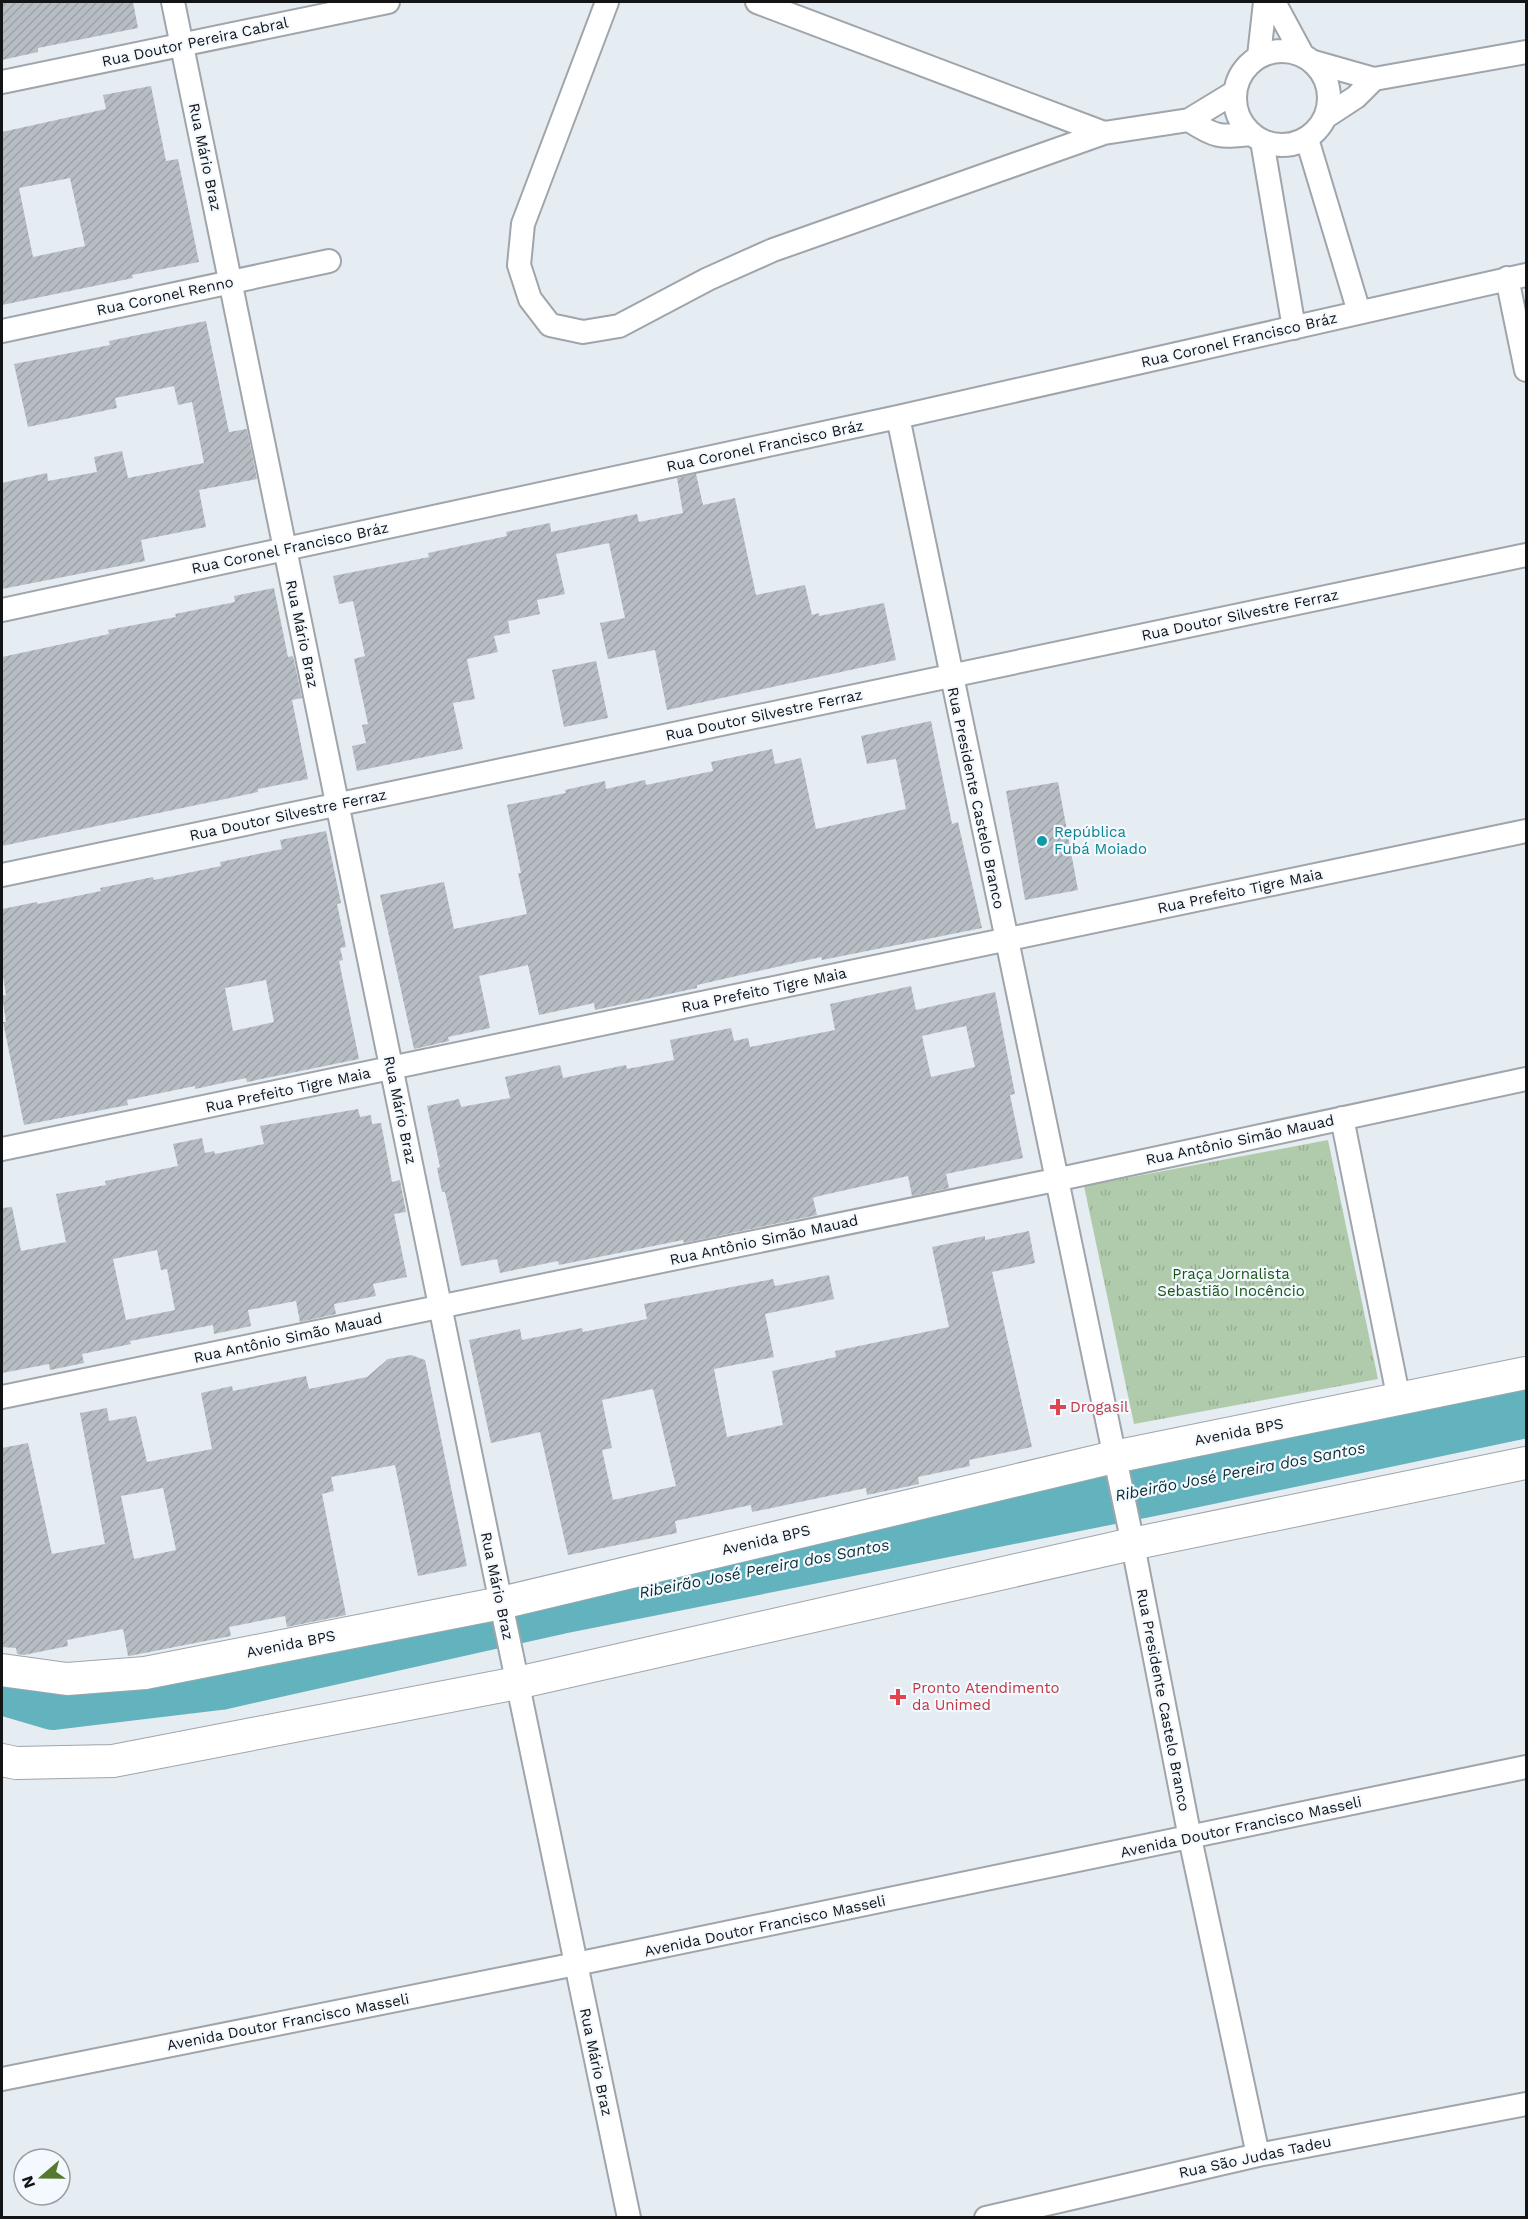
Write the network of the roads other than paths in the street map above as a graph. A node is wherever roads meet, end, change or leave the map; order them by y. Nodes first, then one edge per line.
1 (173, 2) edge
2 (388, 2) edge
3 (607, 2) edge
4 (757, 2) edge
5 (1265, 2) edge
6 (1274, 2) edge
7 (182, 45) junction
8 (1527, 52) edge
9 (1259, 56) junction
10 (1308, 58) junction
11 (1374, 78) junction
12 (2, 82) edge
13 (1235, 92) junction
14 (1327, 116) junction
15 (1189, 120) junction
16 (1104, 133) junction
17 (1257, 138) junction
18 (1307, 139) junction
19 (329, 261) dead end
20 (1517, 277) edge
21 (230, 282) junction
22 (1359, 312) junction
23 (1294, 328) junction
24 (2, 331) edge
25 (1527, 370) edge
26 (898, 417) junction
27 (285, 548) junction
28 (1527, 555) edge
29 (2, 610) edge
30 (951, 676) junction
31 (337, 804) junction
32 (1527, 831) edge
33 (2, 875) edge
34 (1005, 940) junction
35 (391, 1068) junction
36 (1527, 1079) edge
37 (1342, 1118) junction
38 (2, 1149) edge
39 (1055, 1180) junction
40 (440, 1307) junction
41 (1527, 1373) edge
42 (2, 1397) edge
43 (1400, 1400) junction
44 (1527, 1462) edge
45 (1116, 1464) junction
46 (1131, 1537) junction
47 (502, 1611) junction
48 (2, 1670) edge
49 (516, 1675) junction
50 (2, 1760) edge
51 (1527, 1767) edge
52 (1190, 1838) junction
53 (576, 1964) junction
54 (2, 2079) edge
55 (1527, 2104) edge
56 (1258, 2155) junction
57 (629, 2217) edge
58 (986, 2217) edge

1 - 7 street, Rua Mário Braz
2 - 7 street, Rua Doutor Pereira Cabral
3 - 16 street
4 - 16 street
5 - 9 street
6 - 10 street
7 - 12 street, Rua Doutor Pereira Cabral
7 - 21 street, Rua Mário Braz
8 - 11 street
9 - 10 street
9 - 13 street
10 - 11 street
10 - 14 street
11 - 14 street
13 - 15 street
13 - 17 street
14 - 18 street
15 - 16 street
15 - 17 street
17 - 18 street
17 - 23 street
18 - 22 street
19 - 21 street, Rua Coronel Renno
20 - 22 street, Rua Coronel Francisco Bráz
20 - 25 street
21 - 24 street, Rua Coronel Renno
21 - 27 street, Rua Mário Braz
22 - 23 street, Rua Coronel Francisco Bráz
23 - 26 street, Rua Coronel Francisco Bráz
26 - 27 street, Rua Coronel Francisco Bráz
26 - 30 street, Rua Presidente Castelo Branco
27 - 29 street, Rua Coronel Francisco Bráz
27 - 31 street, Rua Mário Braz
28 - 30 street, Rua Doutor Silvestre Ferraz
30 - 31 street, Rua Doutor Silvestre Ferraz
30 - 34 street, Rua Presidente Castelo Branco
31 - 33 street, Rua Doutor Silvestre Ferraz
31 - 35 street, Rua Mário Braz
32 - 34 street, Rua Prefeito Tigre Maia
34 - 35 street, Rua Prefeito Tigre Maia
34 - 39 street, Rua Presidente Castelo Branco
35 - 38 street, Rua Prefeito Tigre Maia
35 - 40 street, Rua Mário Braz
36 - 37 street, Rua Antônio Simão Mauad
37 - 39 street, Rua Antônio Simão Mauad
37 - 43 street
39 - 40 street, Rua Antônio Simão Mauad
39 - 45 street
40 - 42 street, Rua Antônio Simão Mauad
40 - 47 street, Rua Mário Braz
41 - 43 main road, Avenida BPS
43 - 45 main road, Avenida BPS
44 - 46 main road
45 - 46 street, Rua Presidente Castelo Branco
45 - 47 main road, Avenida BPS
46 - 49 main road
46 - 52 street, Rua Presidente Castelo Branco
47 - 48 main road, Avenida BPS
47 - 49 street, Rua Mário Braz
49 - 50 main road
49 - 53 street, Rua Mário Braz
51 - 52 street, Avenida Doutor Francisco Masseli
52 - 53 street, Avenida Doutor Francisco Masseli
52 - 56 street, Rua Presidente Castelo Branco
53 - 54 street, Avenida Doutor Francisco Masseli
53 - 57 street, Rua Mário Braz
55 - 56 street, Rua São Judas Tadeu
56 - 58 street, Rua São Judas Tadeu

